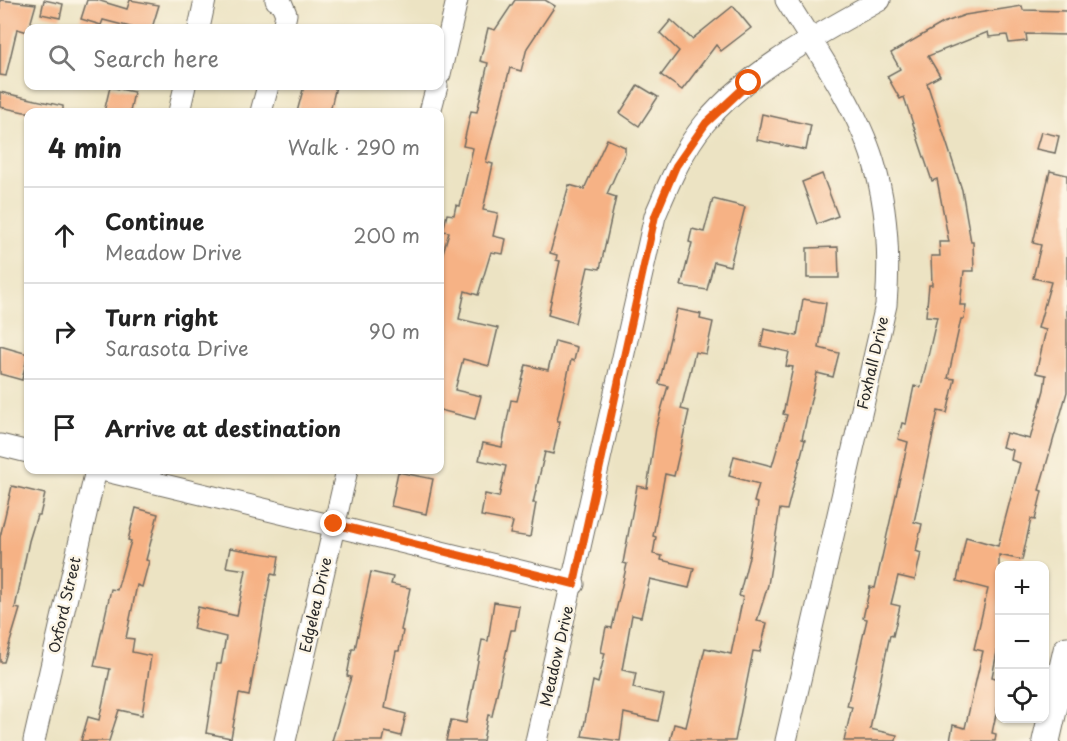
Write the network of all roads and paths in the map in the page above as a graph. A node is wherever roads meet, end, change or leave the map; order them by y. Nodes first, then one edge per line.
1 (205, 0) edge
2 (276, 0) edge
3 (457, 0) edge
4 (786, 0) edge
5 (880, 0) edge
6 (200, 24) edge
7 (284, 24) edge
8 (810, 40) junction
9 (444, 57) edge
10 (184, 90) edge
11 (267, 90) edge
12 (436, 90) edge
13 (180, 108) edge
14 (262, 108) edge
15 (431, 108) edge
16 (0, 445) edge
17 (24, 451) edge
18 (95, 474) edge
19 (119, 474) edge
20 (346, 474) edge
21 (334, 524) junction
22 (574, 584) junction
23 (1067, 650) edge
24 (1064, 677) edge
25 (34, 741) edge
26 (285, 741) edge
27 (536, 741) edge
28 (786, 741) edge
29 (1046, 741) edge

1 - 6 street
2 - 7 street
3 - 9 street
4 - 8 street, Foxhall Drive
5 - 8 street, Meadow Drive
8 - 22 street, Meadow Drive
8 - 28 street, Foxhall Drive
10 - 13 street
11 - 14 street
12 - 15 street
16 - 17 street
18 - 25 street, Oxford Street
19 - 21 street
20 - 21 street, Edgelea Drive
21 - 22 street
21 - 26 street, Edgelea Drive
22 - 27 street, Meadow Drive
23 - 24 main road
24 - 29 main road

